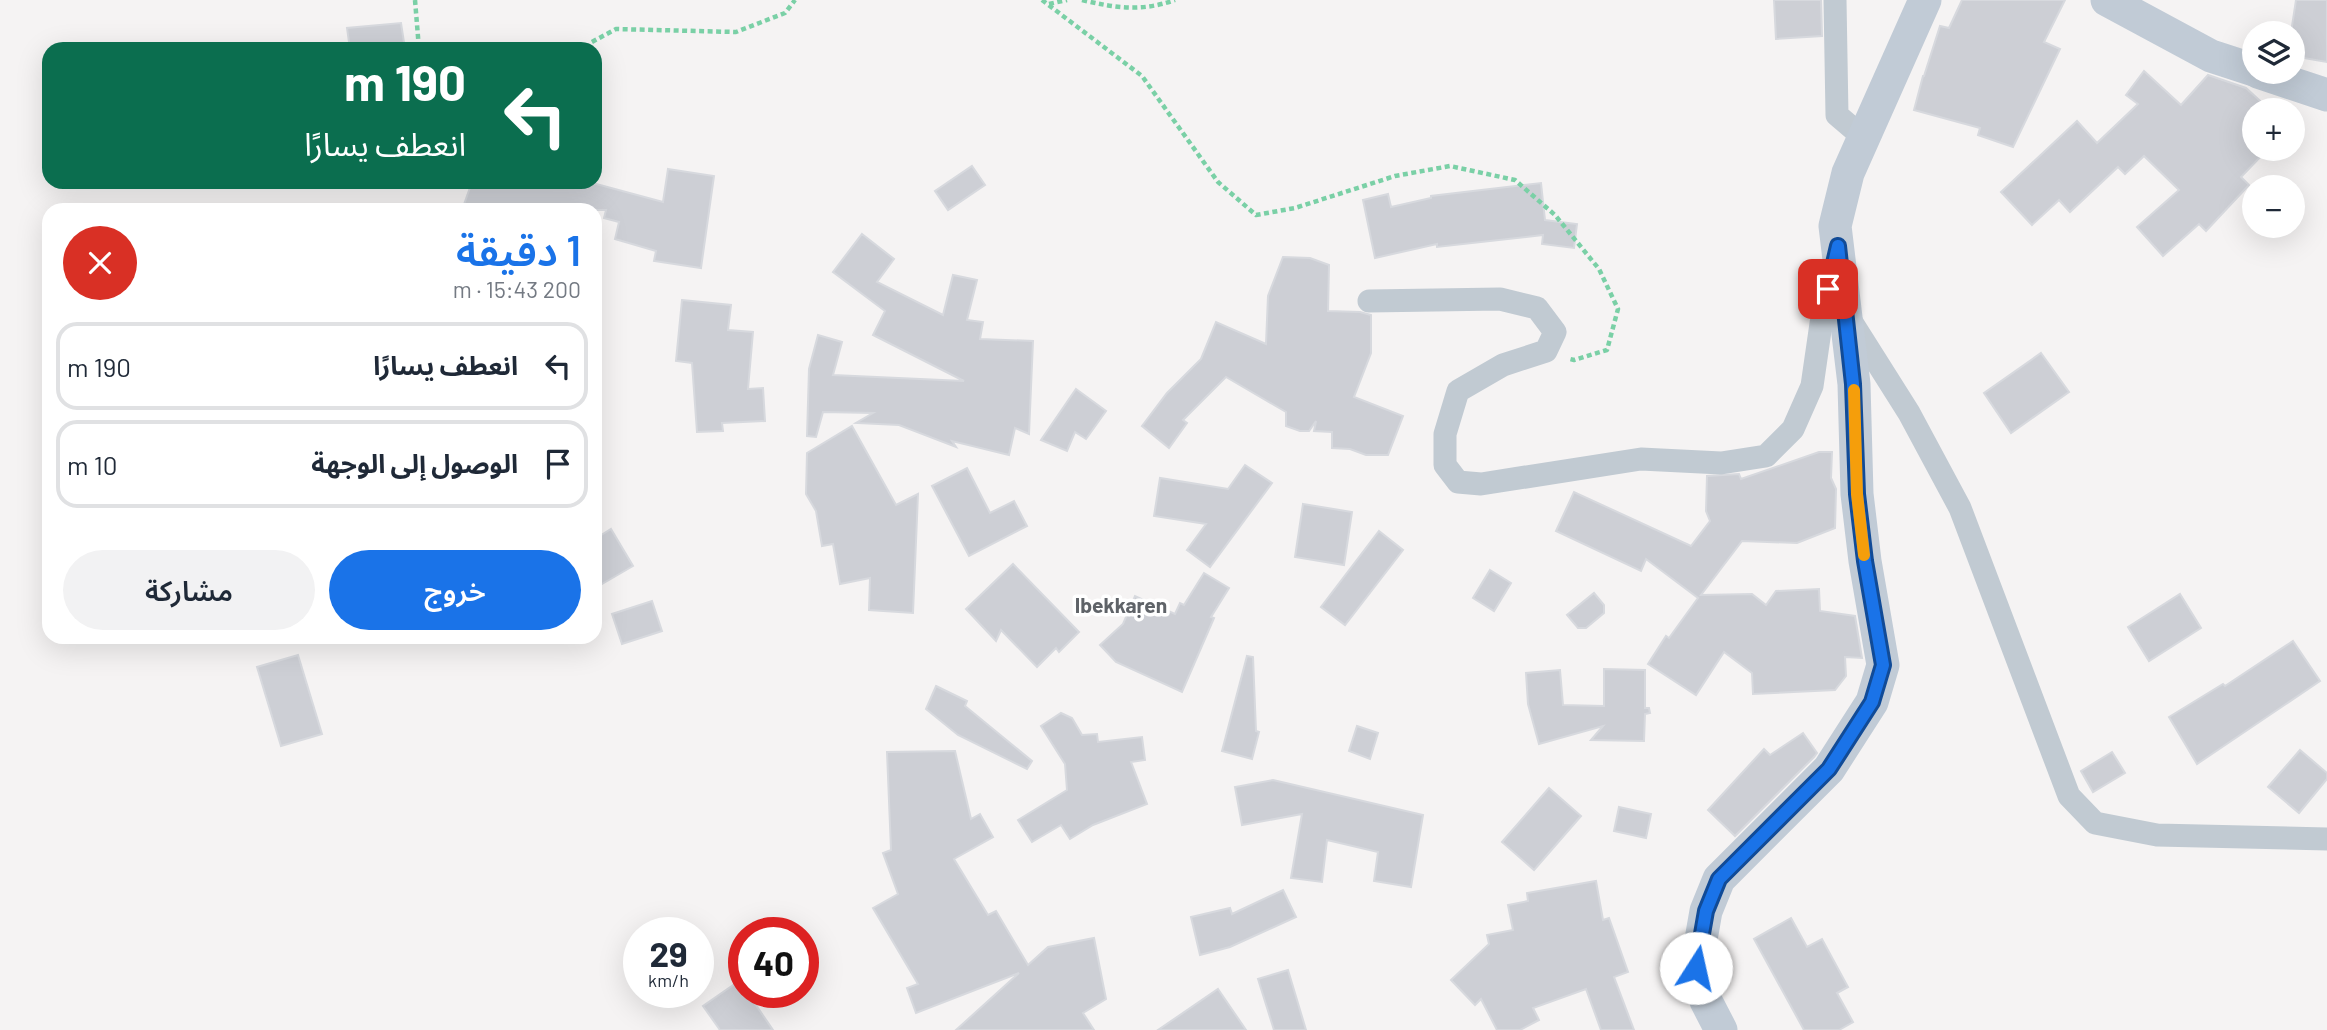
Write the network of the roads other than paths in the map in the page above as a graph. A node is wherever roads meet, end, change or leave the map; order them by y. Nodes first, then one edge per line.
1 (1835, 0) edge
2 (1926, 0) edge
3 (2107, 0) edge
4 (2242, 66) edge
5 (2294, 84) edge
6 (2327, 95) edge
7 (1864, 138) junction
8 (1838, 246) junction
9 (1369, 301) dead end
10 (1845, 311) junction
11 (2327, 839) edge
12 (1721, 1030) edge

1 - 7 street
2 - 7 street
3 - 4 street
5 - 6 street
7 - 8 street
8 - 9 street
8 - 10 street
10 - 11 street
10 - 12 street

